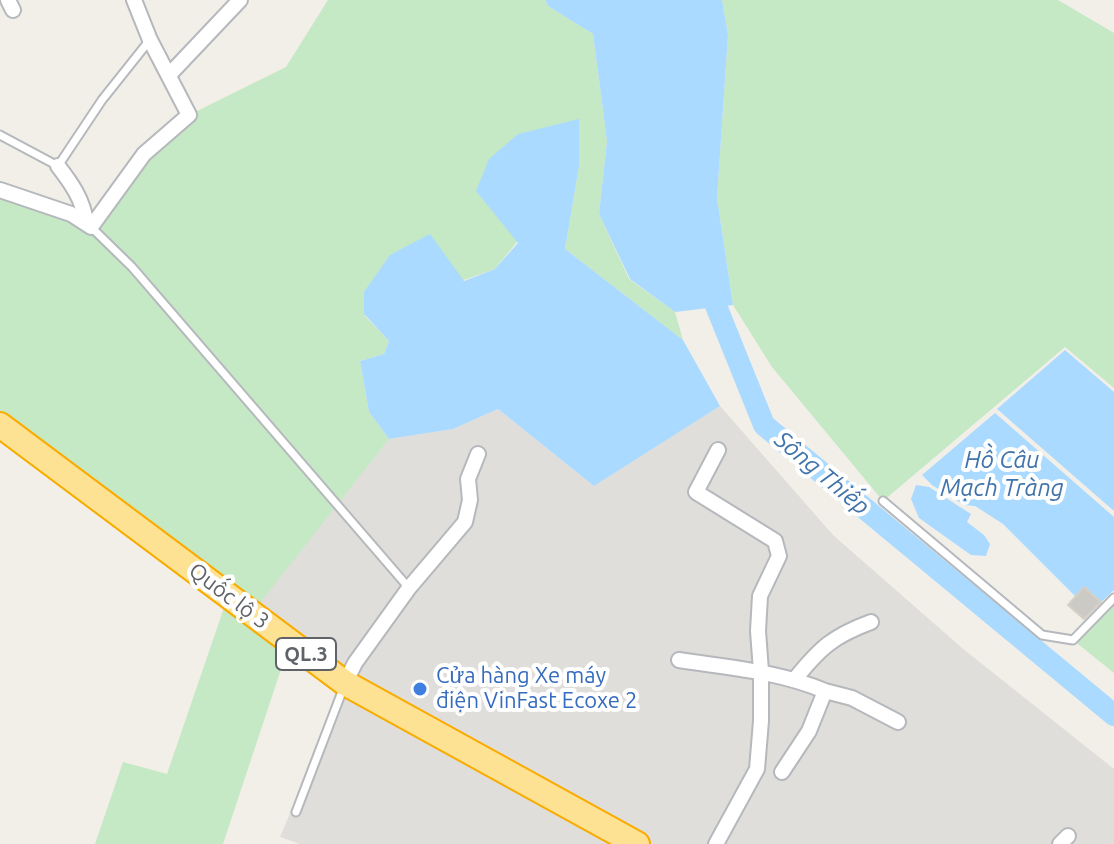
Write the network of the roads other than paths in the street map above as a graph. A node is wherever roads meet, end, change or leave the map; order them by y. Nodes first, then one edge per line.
1 (134, 0) edge
2 (240, 0) edge
3 (150, 40) junction
4 (169, 75) junction
5 (0, 135) edge
6 (58, 166) junction
7 (0, 190) edge
8 (89, 225) junction
9 (0, 425) edge
10 (718, 450) dead end
11 (478, 454) dead end
12 (883, 501) dead end
13 (409, 588) junction
14 (1114, 598) edge
15 (871, 622) dead end
16 (679, 660) dead end
17 (761, 671) junction
18 (795, 679) junction
19 (345, 683) junction
20 (825, 691) junction
21 (898, 722) dead end
22 (782, 772) dead end
23 (296, 812) dead end
24 (637, 844) edge
25 (716, 844) edge

1 - 3 street
2 - 4 street
3 - 4 street
3 - 6 lane
4 - 8 street
5 - 6 lane
6 - 8 street
7 - 8 street
8 - 13 lane
9 - 19 highway, Quốc lộ 3 / QL.3
10 - 17 street
11 - 13 street
12 - 14 lane
13 - 19 street
15 - 18 street
16 - 17 street
17 - 18 street
17 - 25 street
18 - 20 street
19 - 23 lane
19 - 24 highway, Quốc lộ 3 / QL.3
20 - 21 street
20 - 22 street

